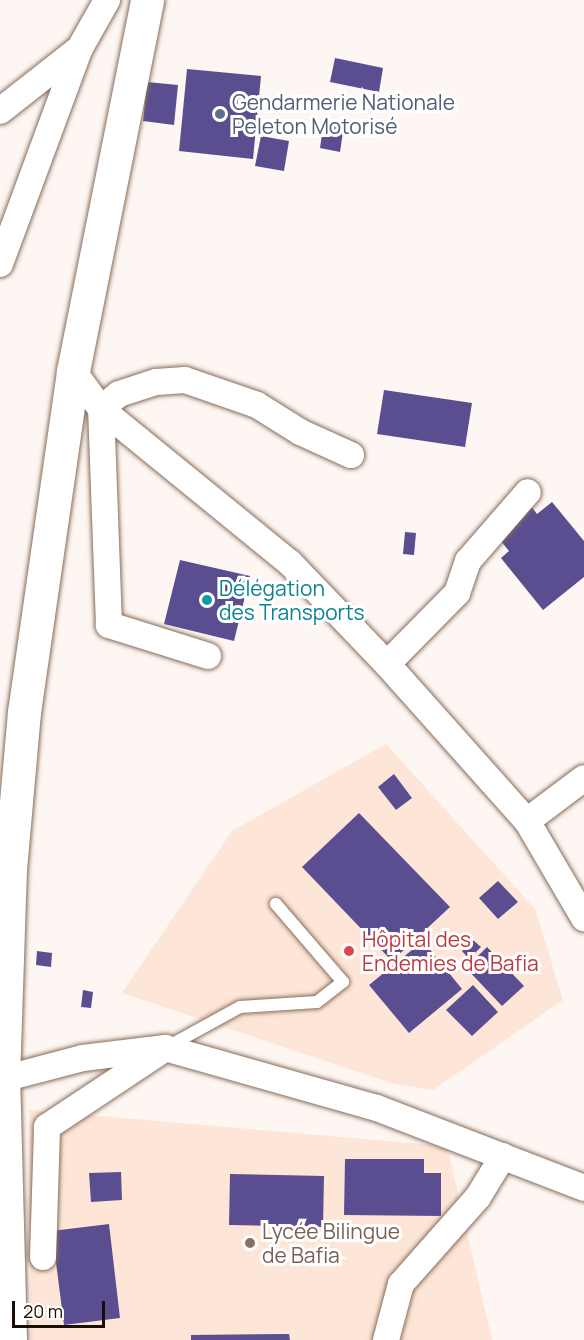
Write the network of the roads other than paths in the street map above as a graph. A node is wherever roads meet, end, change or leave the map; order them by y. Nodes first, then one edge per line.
1 (107, 0) edge
2 (147, 0) edge
3 (80, 48) junction
4 (4, 102) edge
5 (0, 264) edge
6 (74, 371) junction
7 (101, 409) junction
8 (351, 455) dead end
9 (528, 492) dead end
10 (208, 656) dead end
11 (387, 664) junction
12 (584, 778) edge
13 (527, 821) junction
14 (276, 904) dead end
15 (584, 918) edge
16 (165, 1048) junction
17 (3, 1079) junction
18 (503, 1156) junction
19 (584, 1188) edge
20 (43, 1257) dead end
21 (10, 1340) edge
22 (386, 1340) edge

1 - 3 street
2 - 6 main road
3 - 4 street
3 - 5 street
6 - 7 street
6 - 17 main road
7 - 8 street
7 - 10 street
7 - 11 street
9 - 11 street
11 - 13 street
12 - 13 street
13 - 15 street
14 - 16 lane
16 - 17 street
16 - 18 street
16 - 20 street
17 - 21 main road
18 - 19 street
18 - 22 street

